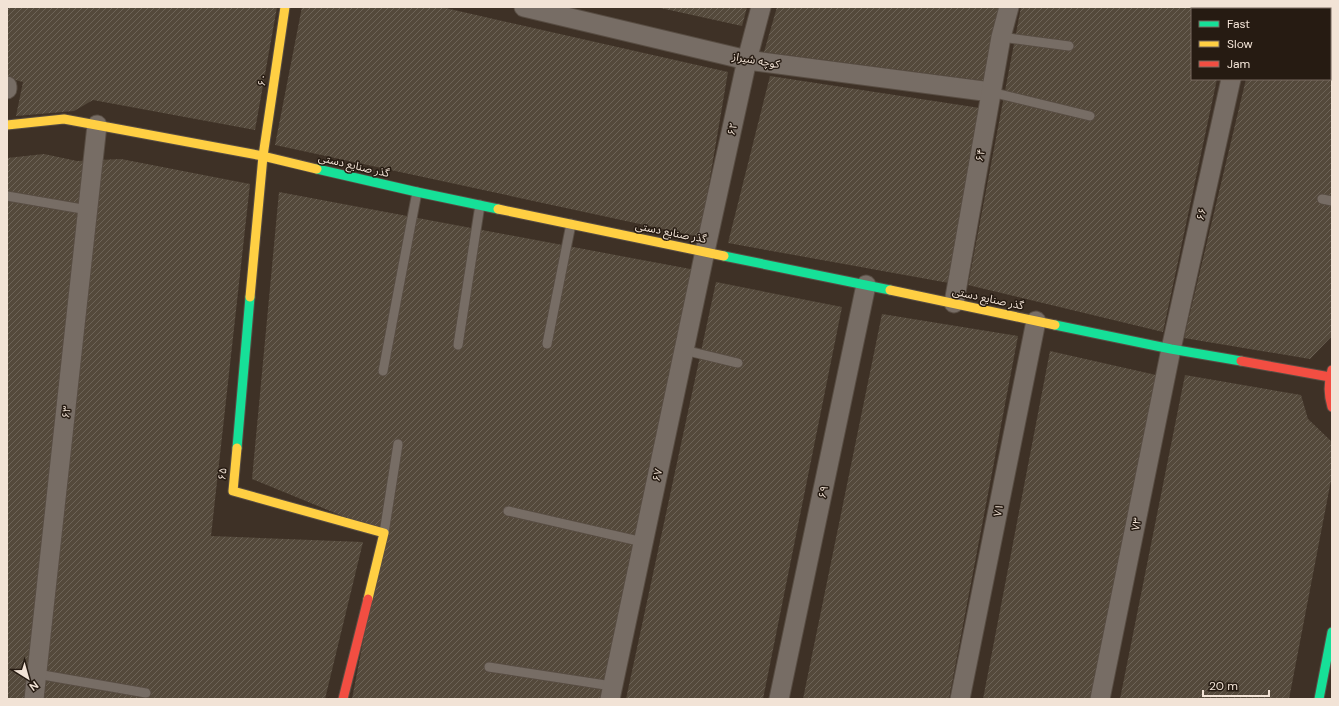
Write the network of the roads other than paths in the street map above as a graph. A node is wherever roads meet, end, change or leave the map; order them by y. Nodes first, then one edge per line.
1 (285, 7) edge
2 (524, 7) edge
3 (761, 7) edge
4 (1009, 7) edge
5 (1001, 37) junction
6 (1069, 46) dead end
7 (747, 60) junction
8 (1231, 80) edge
9 (7, 86) edge
10 (7, 89) edge
11 (991, 92) junction
12 (1090, 116) dead end
13 (7, 125) edge
14 (96, 125) junction
15 (263, 156) junction
16 (417, 192) junction
17 (7, 196) edge
18 (1322, 199) dead end
19 (1332, 201) edge
20 (480, 205) junction
21 (88, 210) junction
22 (571, 224) junction
23 (705, 251) junction
24 (866, 286) junction
25 (954, 304) junction
26 (1036, 321) junction
27 (547, 344) dead end
28 (458, 345) dead end
29 (1171, 349) junction
30 (684, 350) junction
31 (738, 364) dead end
32 (383, 371) dead end
33 (1331, 374) edge
34 (1332, 407) edge
35 (398, 444) dead end
36 (508, 511) dead end
37 (384, 533) junction
38 (643, 542) junction
39 (1332, 632) edge
40 (489, 667) dead end
41 (38, 674) junction
42 (146, 693) dead end
43 (611, 693) edge
44 (34, 699) edge
45 (343, 699) edge
46 (779, 699) edge
47 (960, 699) edge
48 (1100, 699) edge
49 (1319, 699) edge

1 - 15 main road, ۶۰
2 - 7 street, کوچه شیراز
3 - 7 street, ۶۲
4 - 5 street, ۶۴
5 - 6 lane
5 - 11 street, ۶۴
7 - 11 street, کوچه شیراز
7 - 23 street, ۶۲
8 - 29 street, ۶۶
9 - 10 street
11 - 12 lane
11 - 25 street, ۶۴
13 - 14 main road, گذر صنایع دستی
14 - 15 main road, گذر صنایع دستی
14 - 21 street, ۶۳
15 - 16 main road, گذر صنایع دستی
15 - 37 main road, ۶۵
16 - 20 main road, گذر صنایع دستی
16 - 32 lane
17 - 21 lane
18 - 19 lane
20 - 22 main road, گذر صنایع دستی
20 - 28 lane
21 - 41 street, ۶۳
22 - 23 main road, گذر صنایع دستی
22 - 27 lane
23 - 24 main road, گذر صنایع دستی
23 - 30 street, ۶۷
24 - 25 main road, گذر صنایع دستی
24 - 46 street, ۶۹
25 - 26 main road, گذر صنایع دستی
26 - 29 main road, گذر صنایع دستی
26 - 47 street, ۷۱
29 - 33 main road, گذر صنایع دستی
29 - 48 street, ۷۳
30 - 31 lane
30 - 38 street, ۶۷
33 - 34 main road
35 - 37 lane
36 - 38 lane
37 - 45 main road
38 - 43 street, ۶۷
39 - 49 main road
40 - 43 lane
41 - 42 lane
41 - 44 street, ۶۳

